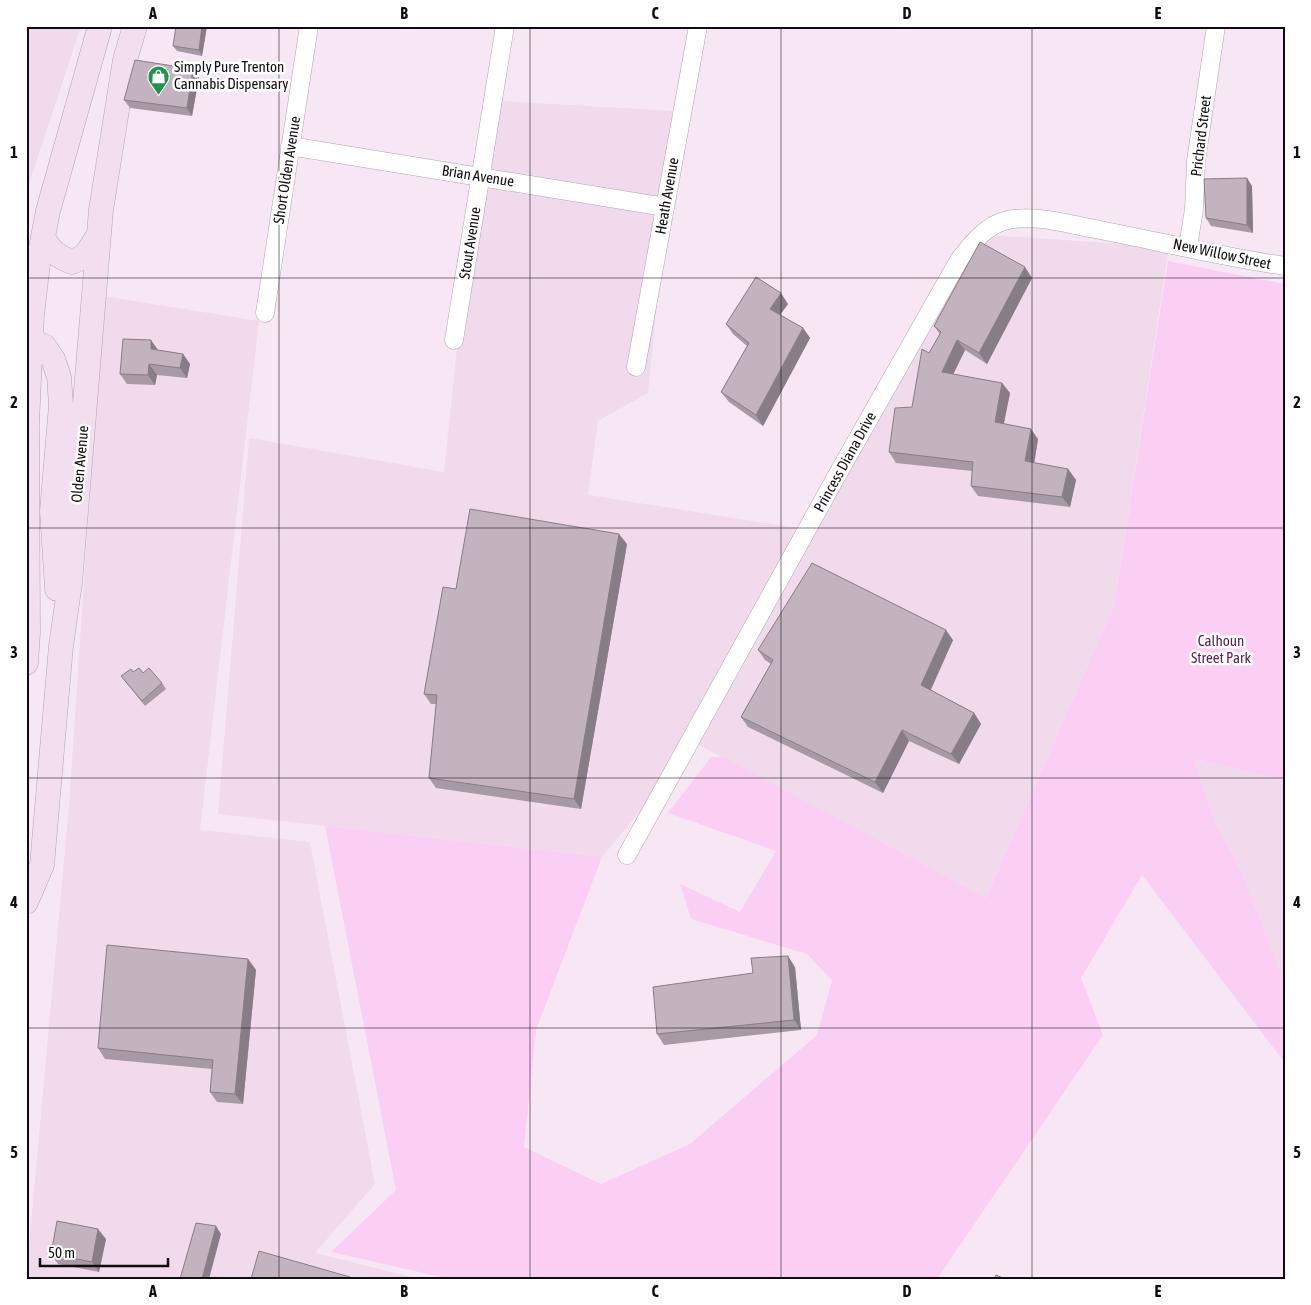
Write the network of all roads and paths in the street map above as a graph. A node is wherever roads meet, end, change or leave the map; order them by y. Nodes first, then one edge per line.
1 (100, 26) edge
2 (135, 26) edge
3 (309, 26) edge
4 (505, 26) edge
5 (698, 26) edge
6 (1216, 26) edge
7 (92, 54) junction
8 (125, 60) junction
9 (290, 146) junction
10 (480, 177) junction
11 (665, 207) junction
12 (99, 235) junction
13 (43, 237) junction
14 (1158, 241) joint
15 (1188, 247) junction
16 (1285, 266) edge
17 (265, 313) dead end
18 (28, 340) edge
19 (454, 340) dead end
20 (636, 366) dead end
21 (27, 578) edge
22 (61, 646) junction
23 (26, 663) edge
24 (628, 855) dead end
25 (26, 902) edge

1 - 7 main road
2 - 8 main road, Olden Avenue
3 - 9 street, Short Olden Avenue
4 - 10 street, Stout Avenue
5 - 11 street, Heath Avenue
6 - 15 street, Prichard Street
7 - 8 main road
7 - 13 main road
8 - 12 main road, Olden Avenue
9 - 10 street, Brian Avenue
9 - 17 street, Short Olden Avenue
10 - 11 street, Brian Avenue
10 - 19 street, Stout Avenue
11 - 20 street, Heath Avenue
12 - 13 main road
12 - 22 main road, Olden Avenue
13 - 18 main road
14 - 15 street, New Willow Street
14 - 24 street, Princess Diana Drive
15 - 16 street, New Willow Street
18 - 21 main road
18 - 22 main road
21 - 23 main road
22 - 25 main road, Olden Avenue

